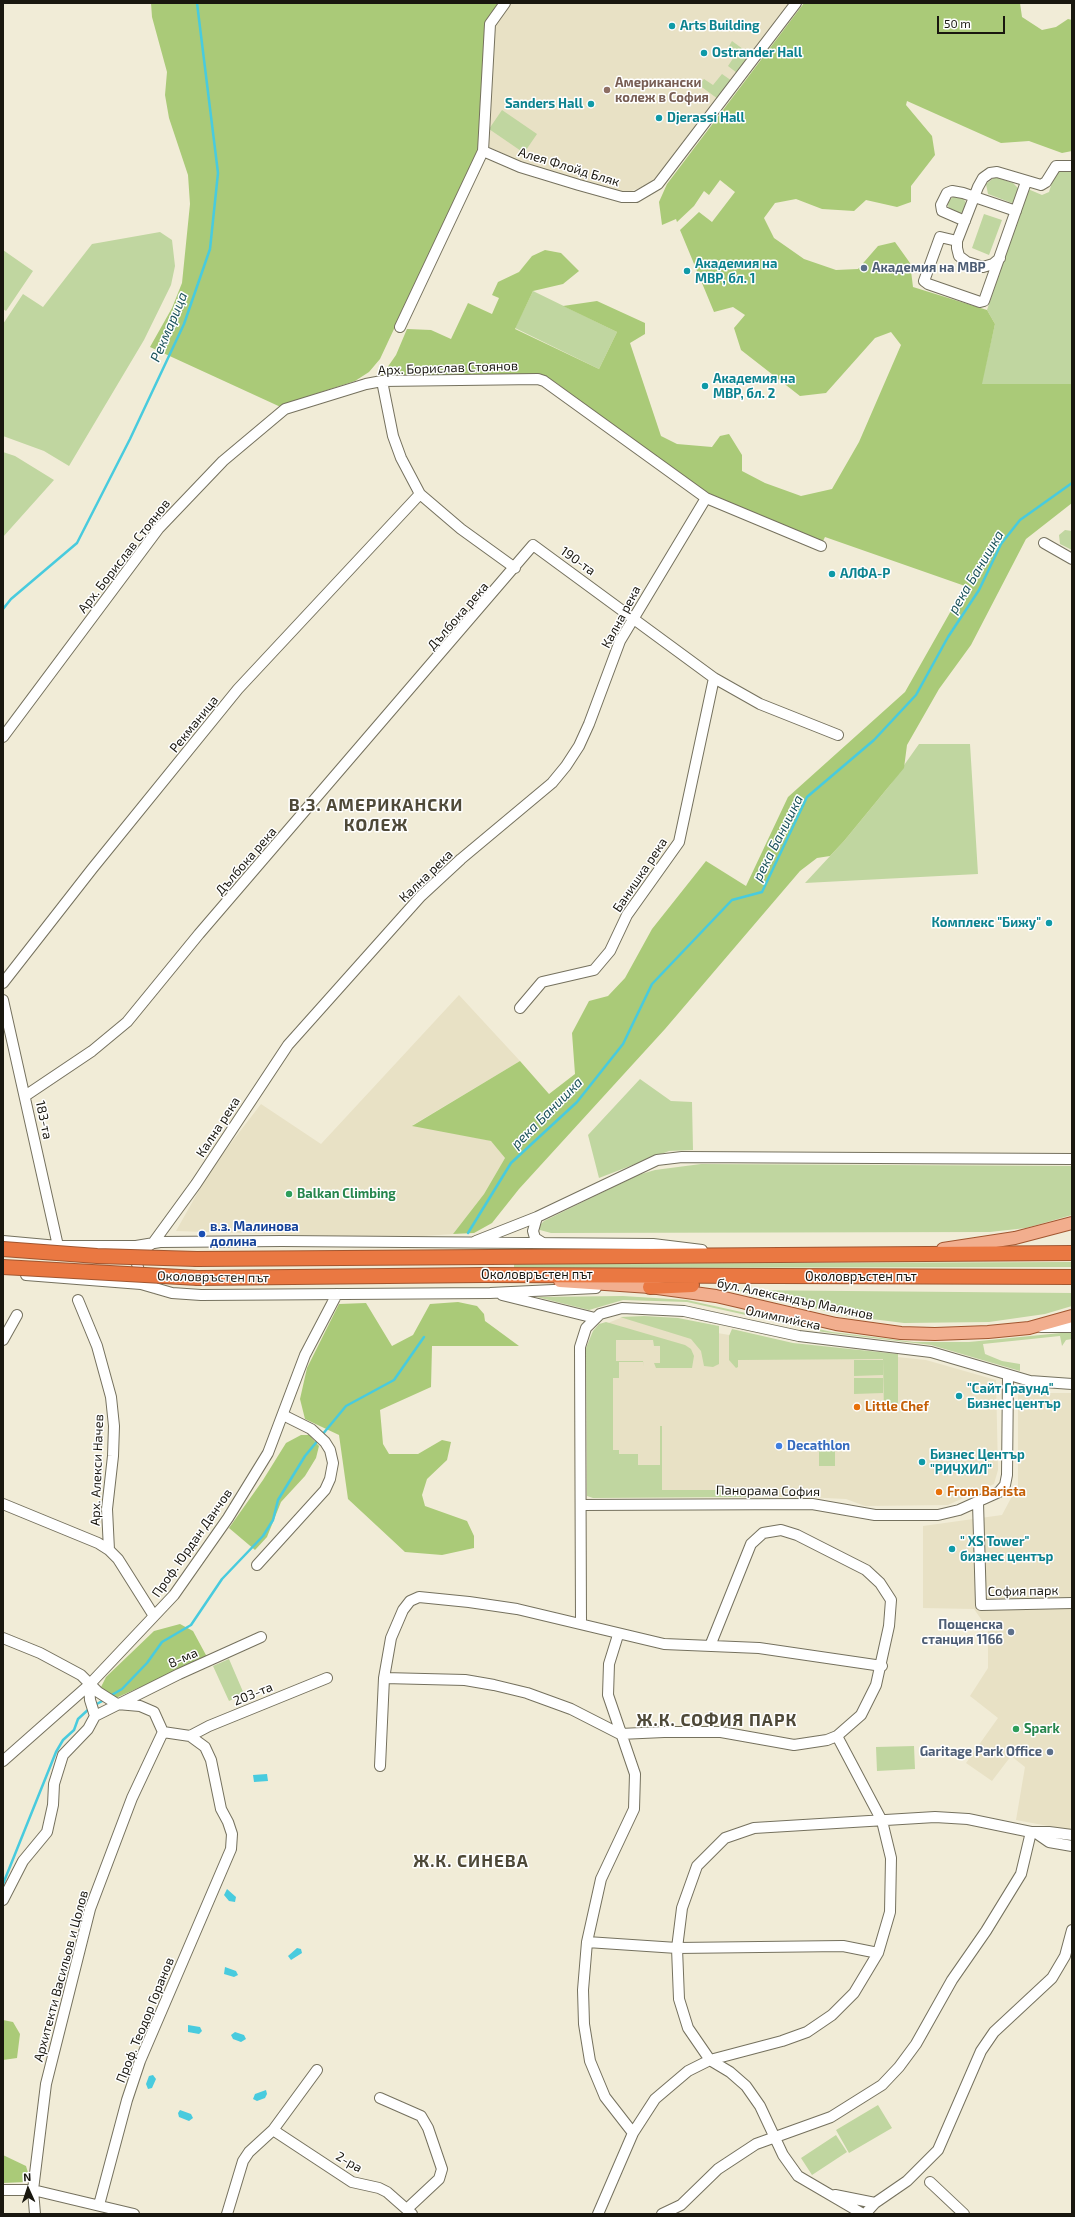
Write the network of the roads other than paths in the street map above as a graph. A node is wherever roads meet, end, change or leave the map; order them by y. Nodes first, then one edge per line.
1 (505, 3) edge
2 (796, 3) edge
3 (483, 151) junction
4 (1072, 166) edge
5 (1026, 182) junction
6 (974, 197) junction
7 (1016, 211) junction
8 (965, 221) junction
9 (957, 241) junction
10 (1000, 258) junction
11 (400, 327) dead end
12 (382, 381) junction
13 (420, 494) junction
14 (706, 498) junction
15 (1044, 543) dead end
16 (821, 546) dead end
17 (1072, 559) edge
18 (515, 568) junction
19 (633, 618) junction
20 (714, 678) junction
21 (838, 735) dead end
22 (3, 737) edge
23 (3, 983) edge
24 (3, 1000) edge
25 (520, 1008) dead end
26 (25, 1096) junction
27 (1072, 1159) edge
28 (537, 1217) junction
29 (1072, 1223) edge
30 (3, 1241) edge
31 (472, 1242) junction
32 (153, 1243) junction
33 (543, 1244) junction
34 (58, 1246) junction
35 (3, 1249) edge
36 (1072, 1252) edge
37 (912, 1254) junction
38 (747, 1256) junction
39 (3, 1267) edge
40 (3, 1273) edge
41 (483, 1275) junction
42 (834, 1276) junction
43 (1072, 1277) edge
44 (630, 1287) junction
45 (650, 1287) junction
46 (155, 1288) junction
47 (490, 1293) junction
48 (337, 1294) junction
49 (78, 1300) dead end
50 (17, 1315) dead end
51 (1072, 1316) edge
52 (595, 1318) junction
53 (1072, 1327) edge
54 (1028, 1328) junction
55 (3, 1340) edge
56 (1008, 1376) junction
57 (1072, 1384) edge
58 (283, 1415) junction
59 (978, 1503) junction
60 (3, 1504) edge
61 (580, 1504) junction
62 (109, 1550) junction
63 (257, 1564) dead end
64 (1072, 1602) edge
65 (154, 1616) junction
66 (581, 1623) junction
67 (618, 1635) junction
68 (3, 1638) edge
69 (261, 1638) dead end
70 (710, 1646) junction
71 (882, 1666) junction
72 (327, 1678) dead end
73 (384, 1678) junction
74 (89, 1685) junction
75 (117, 1704) junction
76 (95, 1716) junction
77 (163, 1732) junction
78 (620, 1734) junction
79 (190, 1736) junction
80 (837, 1736) junction
81 (3, 1761) edge
82 (380, 1766) dead end
83 (882, 1821) junction
84 (1033, 1833) junction
85 (1072, 1835) edge
86 (1072, 1846) edge
87 (3, 1900) edge
88 (1072, 1930) edge
89 (587, 1942) junction
90 (677, 1948) junction
91 (878, 1953) junction
92 (710, 2060) junction
93 (317, 2070) dead end
94 (380, 2098) dead end
95 (272, 2130) junction
96 (633, 2133) junction
97 (774, 2137) junction
98 (930, 2182) dead end
99 (3, 2190) edge
100 (33, 2190) junction
101 (827, 2194) junction
102 (875, 2203) junction
103 (99, 2205) junction
104 (410, 2211) edge
105 (35, 2214) edge
106 (134, 2214) edge
107 (227, 2214) edge
108 (598, 2214) edge
109 (662, 2214) edge
110 (864, 2214) edge
111 (964, 2214) edge

1 - 3 street
2 - 3 street, Алея Флойд Бляк
3 - 11 street
4 - 5 street
5 - 6 street
5 - 7 street
6 - 7 street
6 - 8 street
6 - 8 street
7 - 10 street
8 - 9 street
9 - 10 street
9 - 10 street
12 - 13 street
12 - 14 street, Арх. Борислав Стоянов
12 - 22 street, Арх. Борислав Стоянов
13 - 18 street
13 - 23 street, Рекманица
14 - 16 street, Арх. Борислав Стоянов
14 - 19 street, Кална река
15 - 17 street
18 - 19 street, 190-та
18 - 26 street, Дълбока река
19 - 20 street, 190-та
19 - 32 street, Кална река
20 - 21 street, 190-та
20 - 25 street, Банишка река
24 - 26 street, 183-та
26 - 34 street, 183-та
27 - 28 street
28 - 31 street
28 - 33 street
29 - 37 main road
30 - 34 street
31 - 32 street
31 - 33 street
32 - 34 street
32 - 46 street, Кална река
33 - 38 street
35 - 38 highway, Околовръстен път, bridge
36 - 37 highway, Околовръстен път
37 - 38 highway, Околовръстен път
39 - 41 highway, Околовръстен път, bridge
40 - 46 street
41 - 42 highway, Околовръстен път
41 - 44 main road, бул. Александър Малинов
42 - 43 highway, Околовръстен път
42 - 45 highway
44 - 45 main road, бул. Александър Малинов
44 - 47 street
45 - 54 main road, бул. Александър Малинов
46 - 48 street
47 - 48 street
47 - 52 street
48 - 58 street, Проф. Юрдан Данчов
49 - 62 street, Арх. Алекси Начев
50 - 55 street
51 - 54 main road, бул. Александър Малинов
52 - 56 street, Олимпийска
52 - 61 street
53 - 54 street
56 - 57 street, Олимпийска
56 - 59 street, Панорама София
58 - 63 street
58 - 65 street, Проф. Юрдан Данчов
59 - 61 street, Панорама София
59 - 64 street, София парк
60 - 62 street
61 - 66 street
62 - 65 street
65 - 74 street, Проф. Юрдан Данчов
66 - 67 street
66 - 73 street
67 - 70 street
67 - 78 street
68 - 74 street
69 - 75 street, 8-ма
70 - 71 street
70 - 71 street
71 - 80 street
72 - 79 street, 203-та
73 - 78 street
73 - 82 street
74 - 75 street
74 - 76 street
74 - 81 street, Проф. Юрдан Данчов
75 - 76 street, 8-ма
75 - 77 street
76 - 87 street
77 - 79 street
77 - 100 street, Архитекти Васильов и Цолов
78 - 80 street
78 - 89 street
79 - 103 street, Проф. Теодор Горанов
80 - 83 street
83 - 84 street
83 - 90 street
83 - 91 street
84 - 85 street
84 - 86 street
84 - 97 street
88 - 102 street
89 - 90 street
89 - 96 street
90 - 91 street
90 - 92 street
91 - 92 street
92 - 96 street
92 - 97 street
93 - 95 street
94 - 104 street
95 - 104 street, 2-ра
95 - 107 street
96 - 108 street
97 - 101 street
97 - 109 street
98 - 111 street
99 - 100 street
100 - 103 street
100 - 105 street, Архитекти Васильов и Цолов
101 - 102 street
101 - 110 street
102 - 110 street
103 - 106 street

